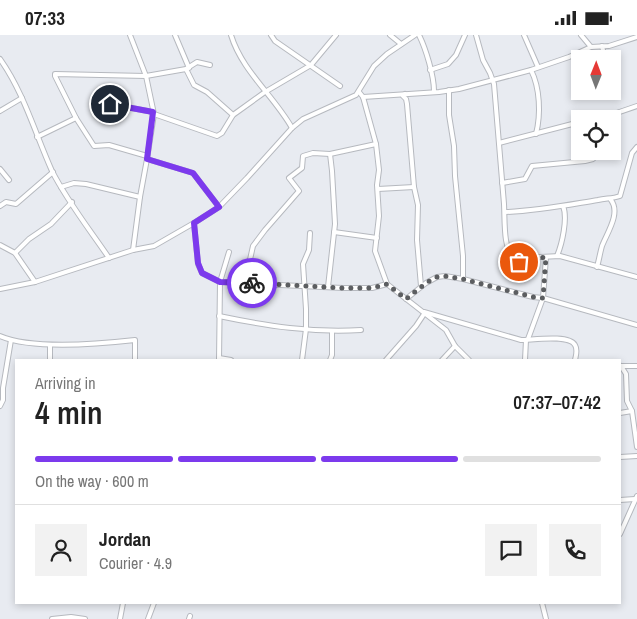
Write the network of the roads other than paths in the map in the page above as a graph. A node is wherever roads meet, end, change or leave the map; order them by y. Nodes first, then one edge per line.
1 (130, 35) edge
2 (175, 35) edge
3 (231, 35) edge
4 (271, 35) edge
5 (336, 35) edge
6 (390, 35) edge
7 (417, 35) edge
8 (465, 35) edge
9 (476, 35) edge
10 (524, 35) edge
11 (581, 35) edge
12 (637, 37) edge
13 (401, 44) junction
14 (602, 46) junction
15 (591, 47) junction
16 (603, 50) edge
17 (0, 59) edge
18 (210, 65) dead end
19 (311, 65) junction
20 (538, 67) junction
21 (188, 68) junction
22 (531, 69) junction
23 (430, 70) junction
24 (146, 76) junction
25 (493, 80) junction
26 (340, 86) dead end
27 (450, 90) junction
28 (434, 91) junction
29 (359, 92) junction
30 (265, 93) junction
31 (404, 93) junction
32 (362, 97) junction
33 (22, 98) junction
34 (110, 104) dead end
35 (637, 106) edge
36 (0, 111) edge
37 (621, 112) edge
38 (153, 113) junction
39 (233, 115) junction
40 (76, 118) junction
41 (571, 124) edge
42 (292, 128) junction
43 (538, 133) junction
44 (37, 137) junction
45 (499, 143) junction
46 (376, 144) junction
47 (637, 147) edge
48 (330, 155) junction
49 (147, 158) junction
50 (588, 160) edge
51 (0, 169) edge
52 (53, 172) junction
53 (9, 180) dead end
54 (502, 183) junction
55 (61, 187) junction
56 (414, 187) junction
57 (378, 189) junction
58 (140, 197) junction
59 (611, 200) junction
60 (72, 202) junction
61 (0, 206) edge
62 (563, 206) junction
63 (219, 207) junction
64 (505, 211) junction
65 (194, 223) junction
66 (334, 232) junction
67 (310, 233) dead end
68 (377, 238) junction
69 (0, 245) edge
70 (133, 251) junction
71 (229, 252) dead end
72 (15, 253) junction
73 (557, 256) junction
74 (546, 257) junction
75 (109, 258) junction
76 (598, 267) junction
77 (637, 277) edge
78 (463, 279) junction
79 (36, 282) junction
80 (220, 282) junction
81 (245, 282) junction
82 (387, 284) junction
83 (421, 286) junction
84 (304, 287) junction
85 (328, 287) junction
86 (0, 289) edge
87 (543, 298) junction
88 (406, 299) junction
89 (424, 313) junction
90 (219, 317) junction
91 (637, 325) edge
92 (306, 329) junction
93 (361, 330) dead end
94 (332, 332) junction
95 (0, 335) edge
96 (10, 340) junction
97 (527, 340) junction
98 (50, 345) junction
99 (455, 345) junction
100 (50, 359) edge
101 (135, 359) edge
102 (219, 359) edge
103 (302, 359) edge
104 (330, 359) edge
105 (387, 359) edge
106 (443, 359) edge
107 (468, 359) edge
108 (526, 359) edge
109 (575, 359) edge
110 (621, 366) edge
111 (637, 366) edge
112 (629, 367) junction
113 (626, 374) junction
114 (3, 379) edge
115 (0, 406) edge
116 (632, 411) junction
117 (621, 413) edge
118 (635, 432) edge
119 (637, 447) edge
120 (637, 456) edge
121 (621, 457) edge
122 (636, 498) edge
123 (621, 500) edge
124 (621, 532) edge
125 (123, 604) edge
126 (154, 604) edge
127 (542, 604) edge
128 (52, 619) edge
129 (85, 619) edge
130 (120, 619) edge
131 (148, 619) edge
132 (546, 619) edge

1 - 24 street
2 - 21 street
3 - 30 street
4 - 19 street
5 - 19 street
6 - 13 street
7 - 13 street
7 - 23 street
8 - 23 street
9 - 25 street
10 - 20 street
11 - 15 street
12 - 14 street
13 - 29 street
14 - 15 street
14 - 16 street
15 - 20 street
17 - 33 street
18 - 21 street
19 - 26 street
19 - 30 street
20 - 22 street
21 - 24 street
21 - 39 street
22 - 25 street
22 - 43 street
23 - 28 street
24 - 38 street
24 - 40 street
25 - 27 street
25 - 45 street
27 - 28 street
27 - 78 street
28 - 31 street
29 - 32 street
29 - 42 street
30 - 39 street
30 - 42 street
31 - 32 street
31 - 56 street
32 - 46 street
33 - 36 street
33 - 44 street
34 - 38 street
35 - 37 street
38 - 39 street
38 - 49 street
40 - 44 street
40 - 49 street
41 - 43 street
42 - 63 street
43 - 45 street
44 - 52 street
45 - 54 street
46 - 48 street
46 - 57 street
47 - 59 street
48 - 66 street
48 - 81 street
49 - 58 street
49 - 63 street
50 - 54 street
51 - 53 street
52 - 55 street
52 - 61 street
54 - 64 street
55 - 58 street
55 - 60 street
56 - 57 street
56 - 83 street
57 - 68 street
58 - 70 street
59 - 62 street
59 - 76 street
60 - 72 street
60 - 75 street
62 - 64 street
62 - 73 street
63 - 65 street
64 - 74 street
65 - 70 street
65 - 80 street
66 - 68 street
66 - 85 street
67 - 84 street
68 - 82 street
69 - 72 street
70 - 75 street
71 - 80 street
72 - 79 street
73 - 74 street
73 - 76 street
74 - 87 street
75 - 79 street
76 - 77 street
78 - 83 street
78 - 87 street
79 - 86 street
80 - 81 street
80 - 90 street
81 - 84 street
82 - 85 street
82 - 88 street
83 - 88 street
84 - 85 street
84 - 92 street
87 - 91 street
87 - 97 street
88 - 89 street
89 - 97 street
89 - 99 street
89 - 105 street
90 - 92 street
90 - 102 street
92 - 94 street
92 - 103 street
93 - 94 street
94 - 104 street
95 - 96 street
96 - 98 street
96 - 114 street
97 - 108 street
97 - 109 street
98 - 100 street
98 - 101 street
99 - 106 street
99 - 107 street
110 - 112 street
110 - 113 street
111 - 112 street
112 - 113 street
113 - 116 street
114 - 115 street
116 - 117 street
116 - 118 street
118 - 119 street
120 - 121 street
122 - 123 street
122 - 124 street
125 - 130 street
126 - 131 street
127 - 132 street
128 - 129 street

